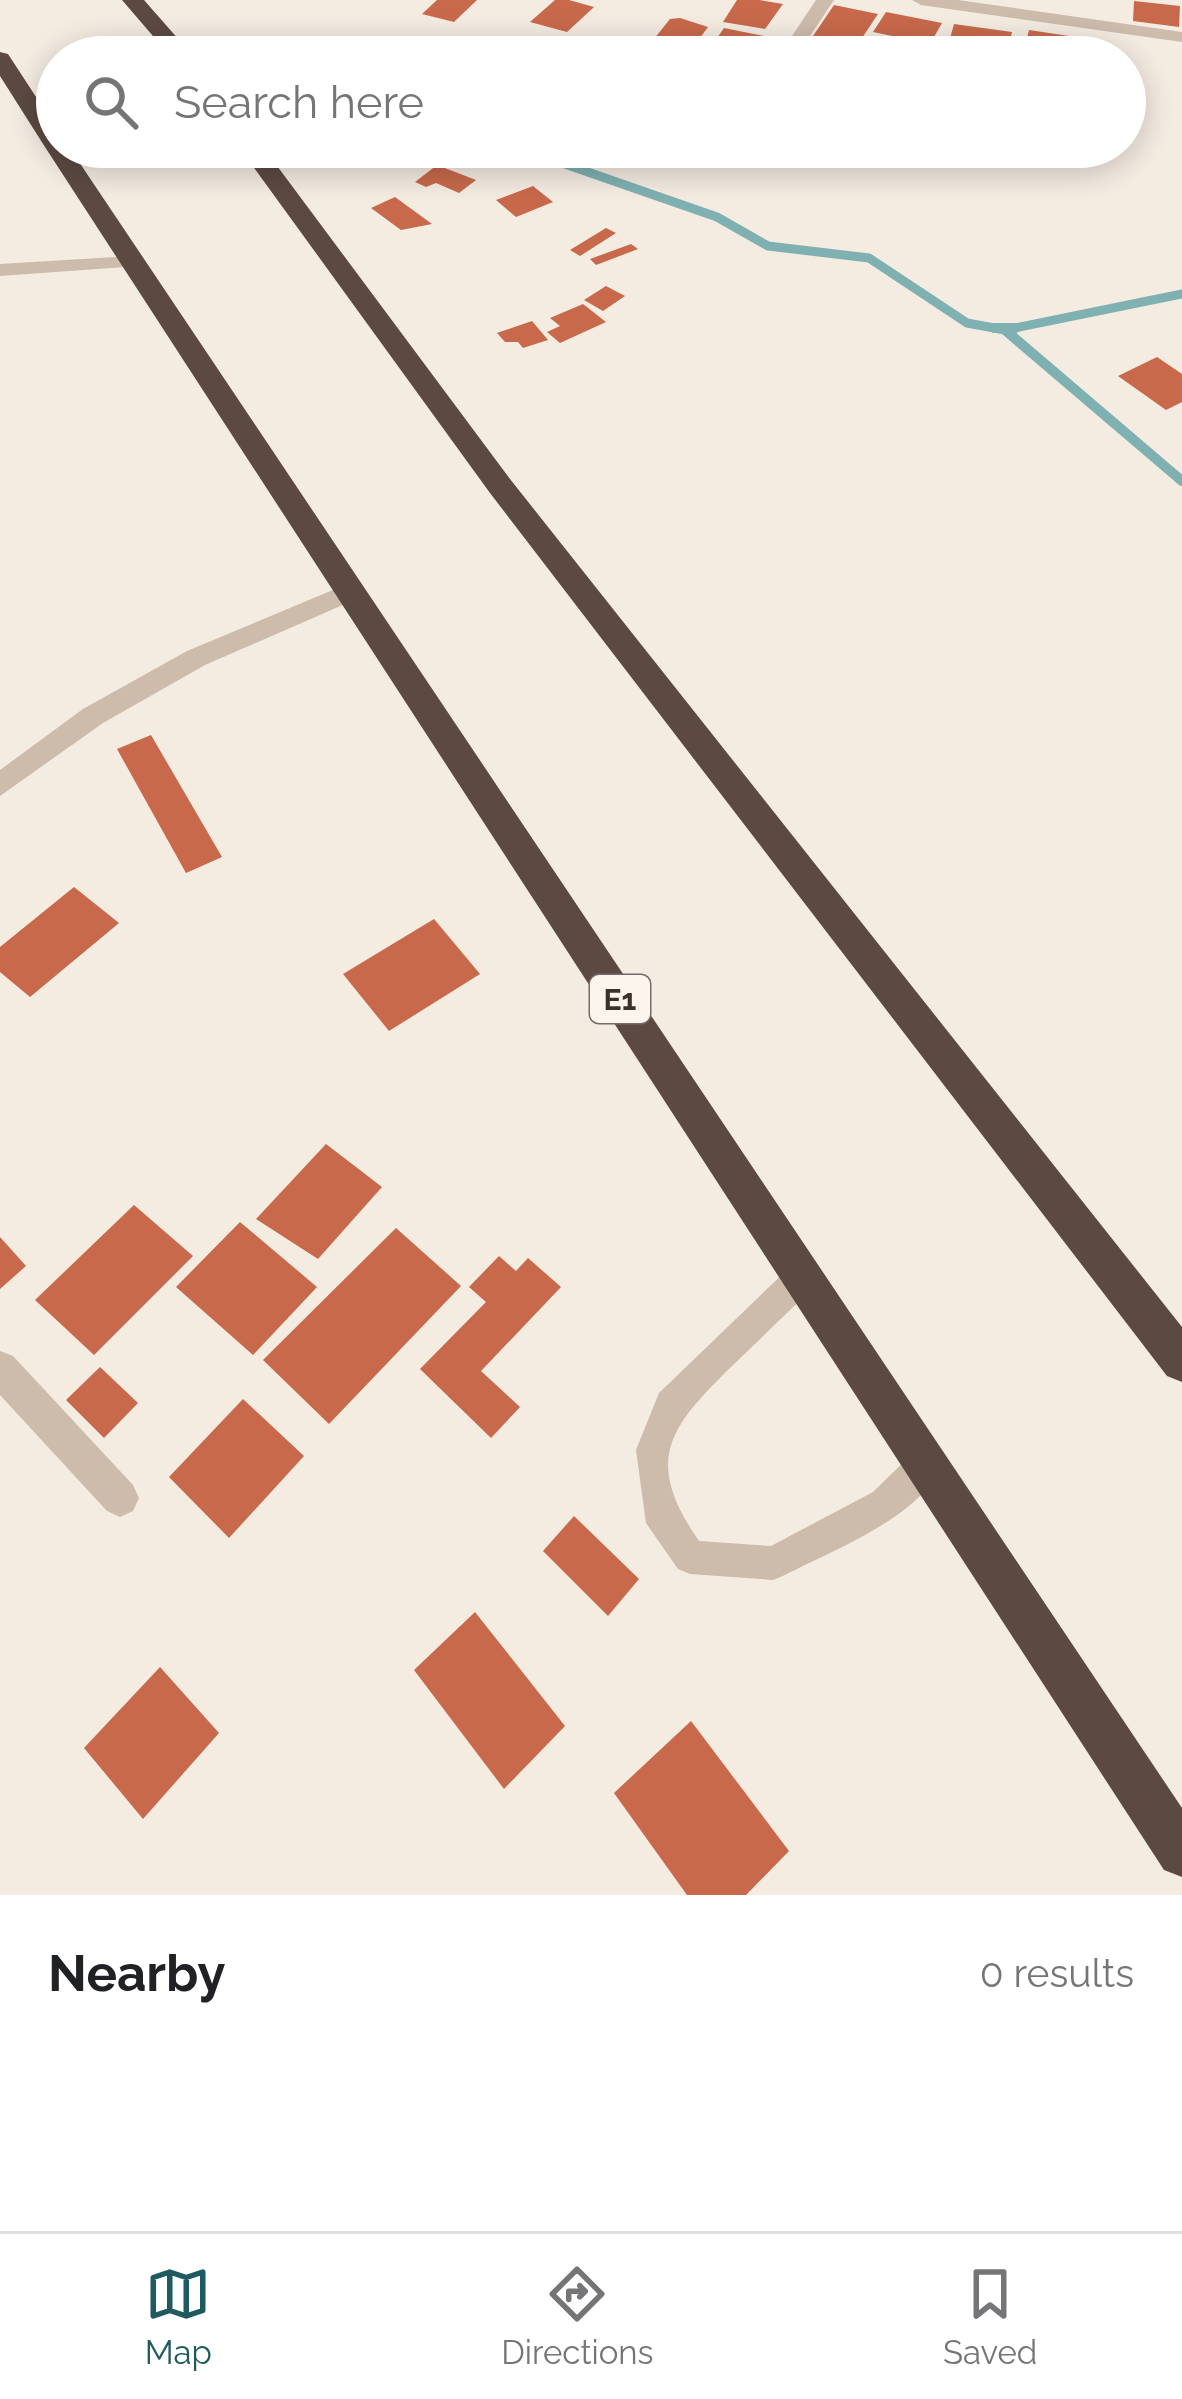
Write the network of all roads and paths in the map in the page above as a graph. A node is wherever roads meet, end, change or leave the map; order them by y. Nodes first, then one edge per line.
1 (133, 0) edge
2 (825, 0) edge
3 (921, 0) edge
4 (165, 36) edge
5 (801, 36) edge
6 (1182, 37) edge
7 (0, 59) edge
8 (36, 115) edge
9 (71, 168) edge
10 (266, 168) edge
11 (132, 262) junction
12 (0, 270) edge
13 (352, 591) junction
14 (0, 785) edge
15 (803, 1276) junction
16 (1182, 1361) edge
17 (0, 1369) edge
18 (926, 1464) junction
19 (120, 1498) dead end
20 (1182, 1852) edge

1 - 4 highway
2 - 5 street
3 - 6 street
7 - 8 highway, E1
9 - 11 highway, E1
10 - 16 highway
11 - 12 street
11 - 13 highway, E1
13 - 14 street
13 - 15 highway, E1
15 - 18 highway, E1
15 - 18 lane
17 - 19 street
18 - 20 highway, E1

